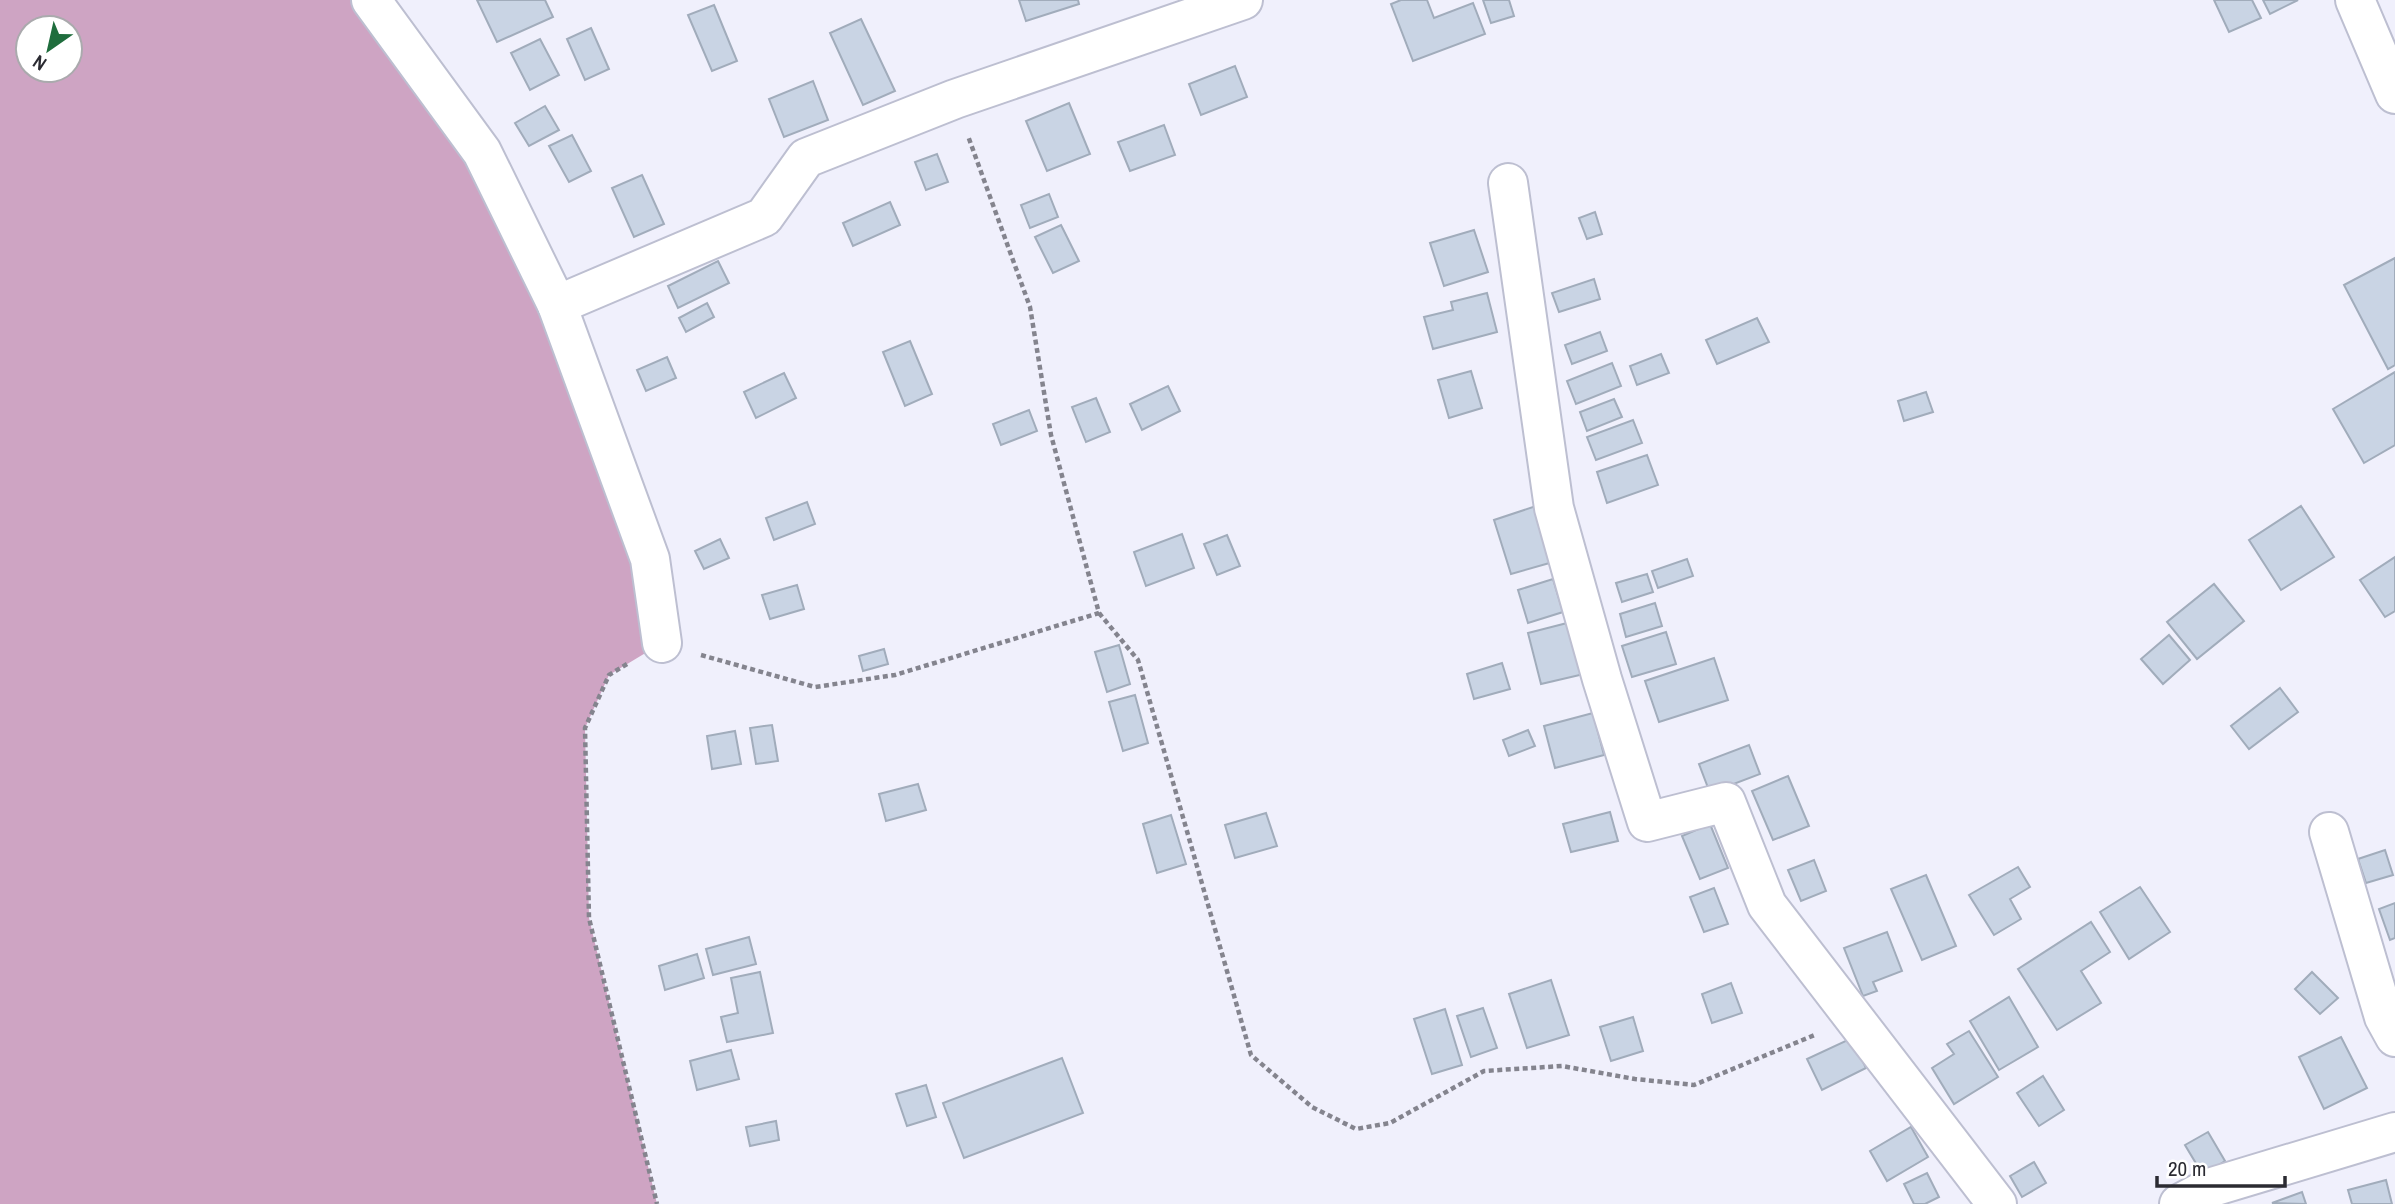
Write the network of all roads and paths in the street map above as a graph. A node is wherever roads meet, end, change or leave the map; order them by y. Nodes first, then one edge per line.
1 (371, 0) edge
2 (1243, 0) edge
3 (2355, 0) edge
4 (2395, 94) edge
5 (955, 99) junction
6 (1508, 183) dead end
7 (556, 305) junction
8 (1099, 613) junction
9 (662, 643) junction
10 (2329, 832) dead end
11 (1855, 1018) junction
12 (2395, 1037) edge
13 (2395, 1132) edge
14 (657, 1204) edge
15 (1997, 1204) edge
16 (2179, 1204) edge

1 - 7 street
2 - 5 street
3 - 4 street
5 - 7 street
5 - 8 path
6 - 11 street
7 - 9 street
8 - 9 path
8 - 11 path
9 - 14 path
10 - 12 street
11 - 15 street
13 - 16 street

